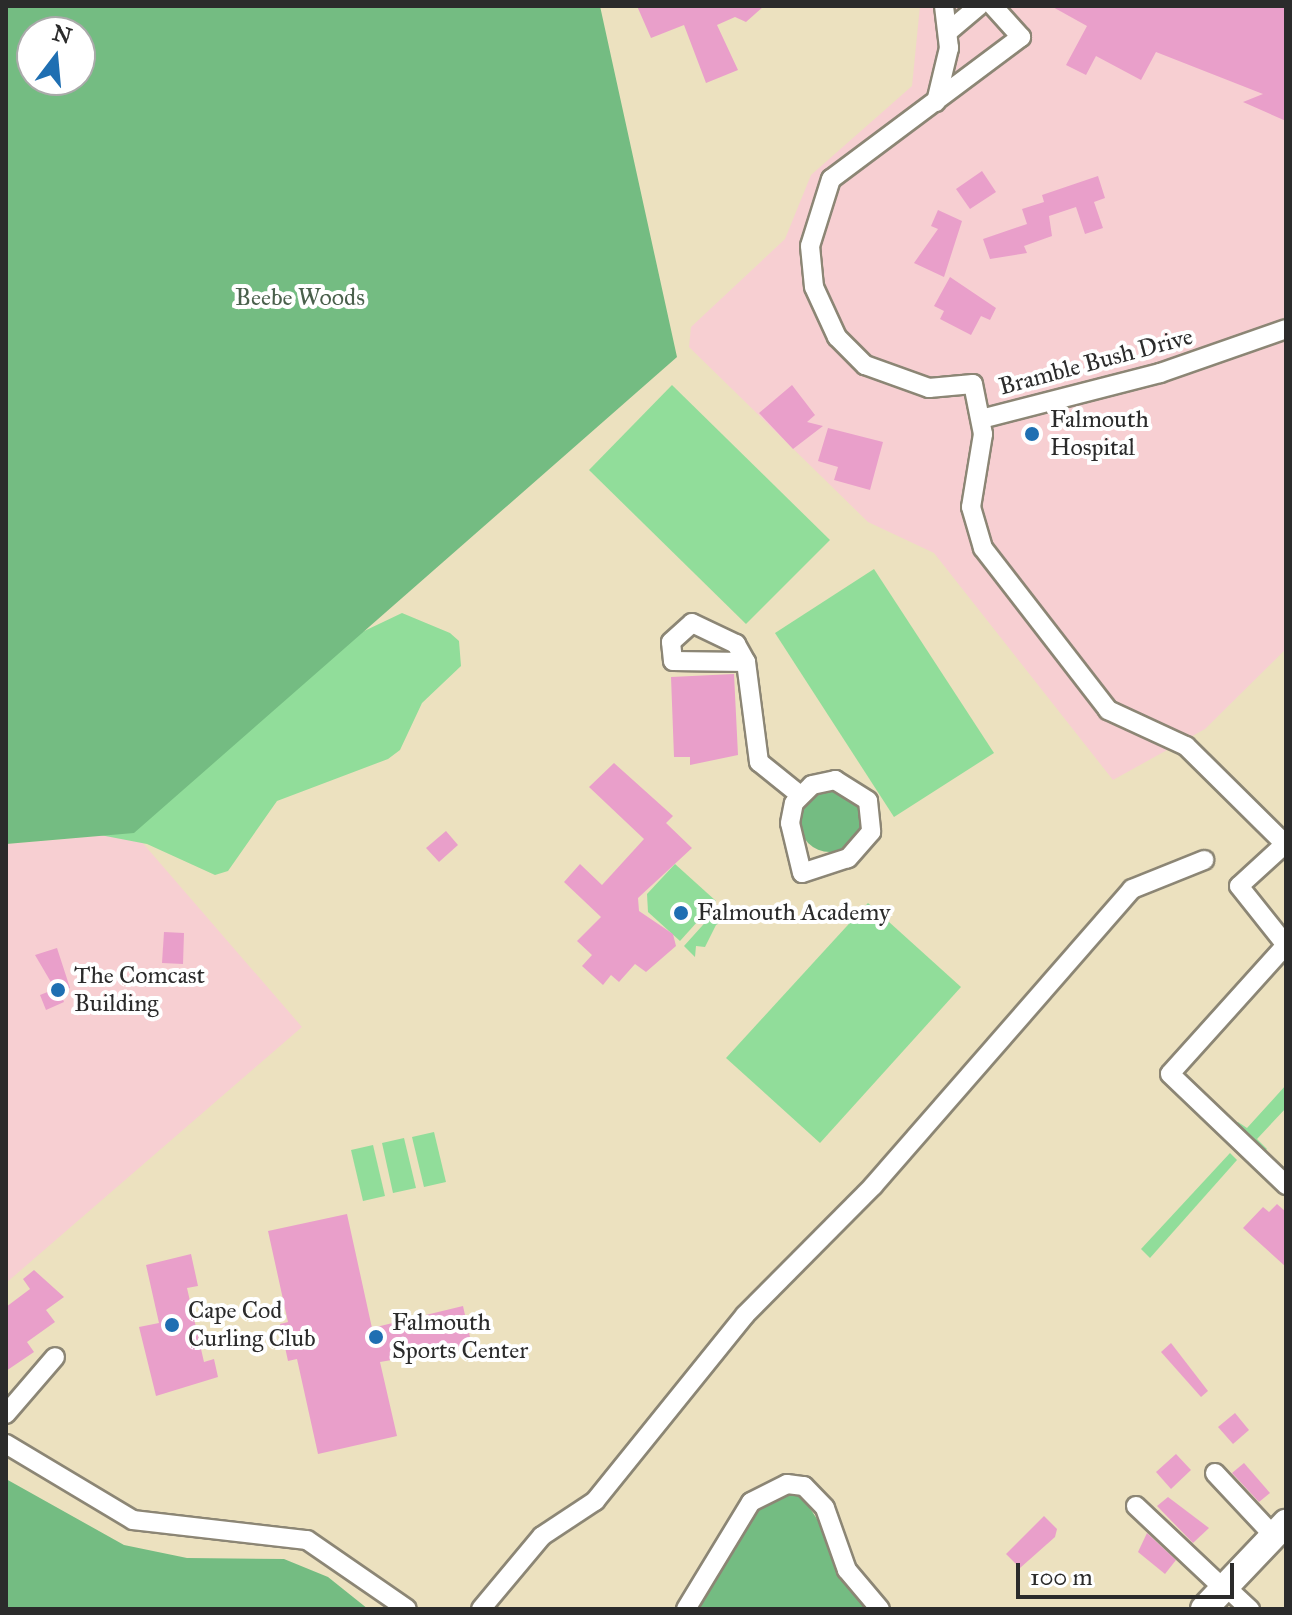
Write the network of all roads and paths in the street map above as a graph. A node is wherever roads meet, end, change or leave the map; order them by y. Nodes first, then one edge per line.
1 (944, 6) edge
2 (979, 6) edge
3 (993, 6) edge
4 (949, 31) junction
5 (936, 102) junction
6 (1286, 329) edge
7 (981, 419) junction
8 (746, 662) dead end
9 (800, 795) junction
10 (1204, 860) dead end
11 (1286, 945) edge
12 (1286, 1185) edge
13 (55, 1357) dead end
14 (6, 1414) edge
15 (6, 1444) edge
16 (1215, 1473) dead end
17 (1136, 1506) dead end
18 (1280, 1530) edge
19 (1225, 1588) junction
20 (407, 1609) edge
21 (481, 1609) edge
22 (686, 1609) edge
23 (880, 1609) edge
24 (1204, 1609) edge
25 (1250, 1609) edge

1 - 4 street
2 - 4 street
3 - 5 street, Bramble Bush Drive
4 - 5 street
5 - 7 street, Bramble Bush Drive
6 - 7 street, Bramble Bush Drive
7 - 11 street
8 - 9 street
9 - 9 street
10 - 21 street
11 - 12 street
13 - 14 street
15 - 20 street
16 - 18 street
17 - 19 street
18 - 19 highway
19 - 24 highway
19 - 25 street
22 - 23 street

